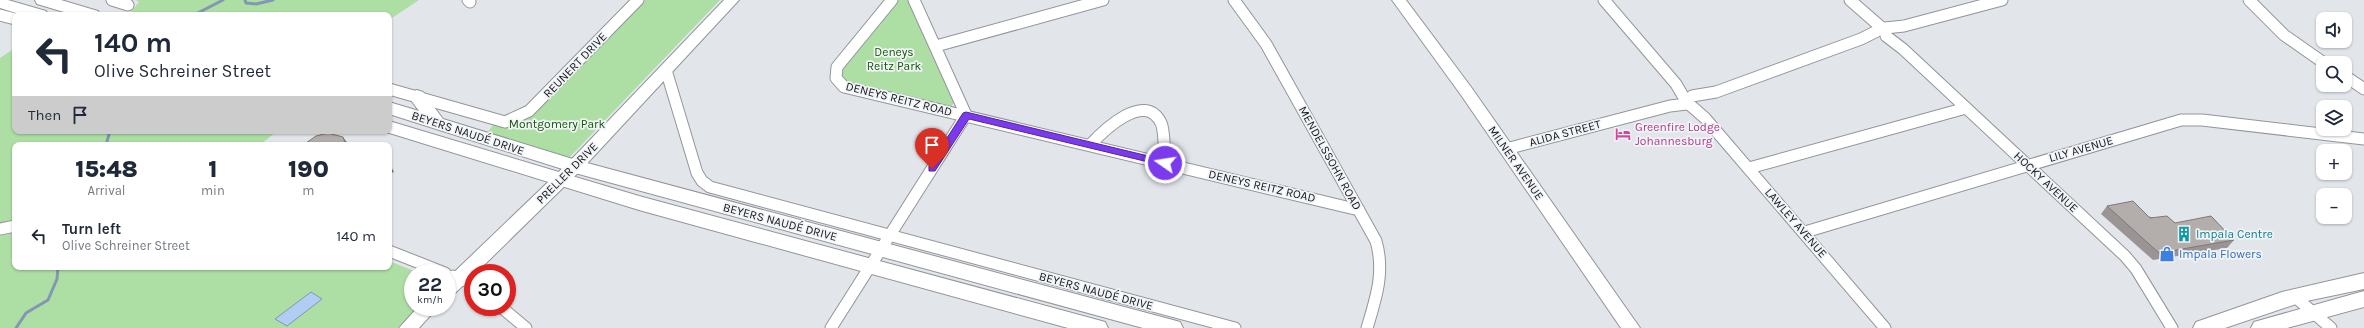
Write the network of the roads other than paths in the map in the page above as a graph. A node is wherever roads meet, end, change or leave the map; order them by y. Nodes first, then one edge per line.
1 (43, 0) edge
2 (112, 0) edge
3 (638, 0) edge
4 (732, 0) edge
5 (892, 0) edge
6 (914, 0) edge
7 (1103, 0) edge
8 (1234, 0) edge
9 (1398, 0) edge
10 (1604, 0) edge
11 (1850, 0) edge
12 (2002, 0) edge
13 (2249, 0) edge
14 (0, 3) edge
15 (128, 5) dead end
16 (30, 12) edge
17 (82, 12) edge
18 (0, 15) edge
19 (12, 18) edge
20 (1884, 32) junction
21 (936, 46) junction
22 (2316, 57) edge
23 (666, 70) junction
24 (2352, 81) edge
25 (2364, 89) edge
26 (392, 90) edge
27 (417, 96) junction
28 (1689, 100) junction
29 (1966, 108) junction
30 (392, 109) edge
31 (966, 116) junction
32 (505, 122) joint
33 (437, 123) junction
34 (392, 128) edge
35 (2364, 139) edge
36 (1090, 145) junction
37 (1506, 149) junction
38 (1165, 163) junction
39 (2027, 165) junction
40 (574, 166) junction
41 (1749, 168) junction
42 (561, 180) junction
43 (1359, 210) junction
44 (12, 227) edge
45 (0, 229) edge
46 (1805, 232) junction
47 (884, 242) junction
48 (392, 252) edge
49 (418, 264) edge
50 (869, 266) junction
51 (456, 278) edge
52 (2364, 281) edge
53 (2294, 296) junction
54 (2364, 299) edge
55 (2313, 312) junction
56 (420, 316) edge
57 (512, 316) edge
58 (408, 328) edge
59 (526, 328) edge
60 (831, 328) edge
61 (1098, 328) edge
62 (1173, 328) edge
63 (1235, 328) edge
64 (1366, 328) edge
65 (1631, 328) edge
66 (1885, 328) edge
67 (2172, 328) edge
68 (2203, 328) edge
69 (2261, 328) edge
70 (2331, 328) edge

1 - 17 main road
2 - 15 street
3 - 32 street, REUNERT DRIVE
4 - 23 main road, PRELLER DRIVE
5 - 31 street, DENEYS REITZ ROAD
6 - 21 street, DENEYS REITZ ROAD
7 - 21 street
8 - 43 street, MENDELSSOHN ROAD
9 - 37 main road, MILNER AVENUE
10 - 28 street, LAWLEY AVENUE
11 - 20 street, HOCKY AVENUE
12 - 20 street, ALIDA STREET
13 - 22 street
14 - 16 main road
18 - 19 street
20 - 28 street, ALIDA STREET
20 - 29 street, HOCKY AVENUE
21 - 31 street, DENEYS REITZ ROAD
23 - 40 main road, PRELLER DRIVE
23 - 47 street, BEYERS NAUDÉ DRIVE
24 - 25 street
26 - 27 street, BEYERS NAUDÉ DRIVE
27 - 32 street, BEYERS NAUDÉ DRIVE
27 - 33 main road
28 - 37 street, ALIDA STREET
28 - 41 street, LAWLEY AVENUE
29 - 39 street, HOCKY AVENUE
29 - 41 street
30 - 33 main road, BEYERS NAUDÉ DRIVE
31 - 36 street, DENEYS REITZ ROAD
31 - 47 street
33 - 40 main road, BEYERS NAUDÉ DRIVE
34 - 42 main road, BEYERS NAUDÉ DRIVE
35 - 39 street, LILY AVENUE
36 - 38 street, DENEYS REITZ ROAD
36 - 38 street
37 - 65 main road, MILNER AVENUE
38 - 43 street, DENEYS REITZ ROAD
39 - 46 street, LILY AVENUE
39 - 67 street, HOCKY AVENUE
40 - 42 main road, PRELLER DRIVE
40 - 47 main road, BEYERS NAUDÉ DRIVE
41 - 46 street, LAWLEY AVENUE
42 - 50 main road, BEYERS NAUDÉ DRIVE
42 - 51 main road, PRELLER DRIVE
43 - 64 street, MENDELSSOHN ROAD
44 - 45 street
46 - 66 street, LAWLEY AVENUE
47 - 50 street
47 - 62 main road, BEYERS NAUDÉ DRIVE
47 - 63 street, BEYERS NAUDÉ DRIVE
48 - 49 street
50 - 60 street
50 - 61 main road, BEYERS NAUDÉ DRIVE
52 - 53 main road
53 - 55 street
53 - 68 main road
54 - 55 main road
55 - 69 main road
55 - 70 street
56 - 58 main road
57 - 59 street

